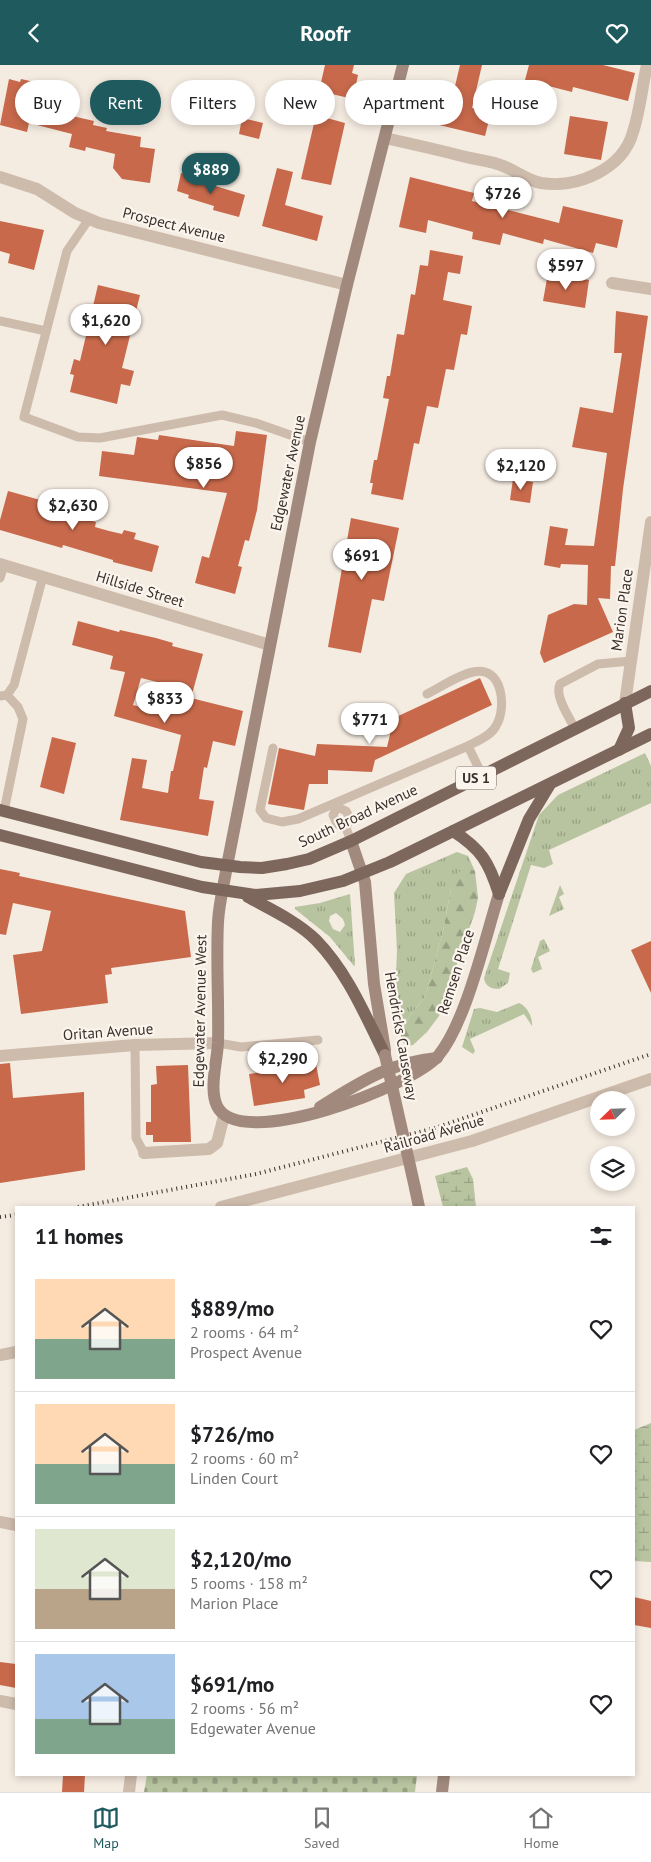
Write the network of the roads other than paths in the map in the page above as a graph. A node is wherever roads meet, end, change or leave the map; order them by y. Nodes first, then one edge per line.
1 (403, 65) edge
2 (646, 65) edge
3 (385, 138) junction
4 (0, 177) edge
5 (89, 219) junction
6 (612, 283) dead end
7 (347, 285) junction
8 (651, 289) edge
9 (0, 321) edge
10 (46, 331) junction
11 (310, 442) junction
12 (651, 522) edge
13 (1, 569) edge
14 (43, 576) junction
15 (270, 645) junction
16 (631, 661) junction
17 (651, 691) edge
18 (427, 694) dead end
19 (7, 697) edge
20 (625, 703) junction
21 (575, 729) junction
22 (651, 734) edge
23 (468, 746) junction
24 (273, 748) dead end
25 (619, 750) junction
26 (482, 775) junction
27 (549, 785) junction
28 (336, 805) junction
29 (2, 811) edge
30 (453, 831) junction
31 (0, 835) edge
32 (351, 841) junction
33 (227, 866) junction
34 (364, 874) junction
35 (223, 891) junction
36 (244, 894) junction
37 (499, 894) junction
38 (318, 1040) dead end
39 (218, 1043) junction
40 (136, 1045) junction
41 (386, 1055) junction
42 (0, 1056) edge
43 (437, 1057) junction
44 (651, 1079) edge
45 (224, 1116) junction
46 (305, 1116) junction
47 (144, 1153) joint
48 (225, 1206) edge
49 (419, 1206) edge
50 (15, 1353) edge
51 (0, 1355) edge
52 (0, 1522) edge
53 (15, 1525) edge
54 (0, 1701) edge
55 (15, 1704) edge
56 (132, 1776) edge
57 (444, 1776) edge
58 (128, 1792) edge
59 (442, 1792) edge

1 - 3 street, Edgewater Avenue
2 - 3 street
3 - 7 street, Edgewater Avenue
4 - 5 street, Prospect Avenue
5 - 7 street, Prospect Avenue
5 - 10 lane
6 - 8 street
7 - 11 street, Edgewater Avenue
9 - 10 lane
10 - 11 lane
11 - 15 street, Edgewater Avenue
12 - 16 street, Marion Place
13 - 14 street, Hillside Street
14 - 15 street, Hillside Street
14 - 19 lane
15 - 33 street, Edgewater Avenue
16 - 20 street, Marion Place
16 - 21 lane
17 - 20 main road, South Broad Avenue / US 1
18 - 23 lane
19 - 29 lane
20 - 21 main road, South Broad Avenue / US 1
20 - 25 main road
21 - 26 main road, South Broad Avenue / US 1
22 - 25 main road, US 1
23 - 26 lane
23 - 28 lane
24 - 28 lane
25 - 27 main road, US 1
26 - 32 main road, South Broad Avenue / US 1
27 - 30 main road, US 1
27 - 37 main road
28 - 32 lane
29 - 33 main road, South Broad Avenue / US 1
30 - 34 main road, US 1
30 - 37 main road
31 - 35 main road, US 1
32 - 33 main road, South Broad Avenue / US 1
32 - 34 street, Hendricks Causeway
33 - 35 street, Edgewater Avenue
34 - 36 main road, US 1
34 - 41 street, Hendricks Causeway
35 - 36 main road, US 1
35 - 39 street, Edgewater Avenue West
36 - 41 main road
37 - 43 street, Remsen Place
38 - 39 lane
39 - 40 street, Oritan Avenue
39 - 45 street, Edgewater Avenue West
40 - 42 street, Oritan Avenue
40 - 47 lane
41 - 49 street, Hendricks Causeway, bridge
43 - 46 street, Remsen Place
43 - 46 street, Remsen Place
44 - 48 street, Railroad Avenue
45 - 46 street, Remsen Place
45 - 47 street
50 - 51 street
52 - 53 street
54 - 55 street
56 - 58 street
57 - 59 street

